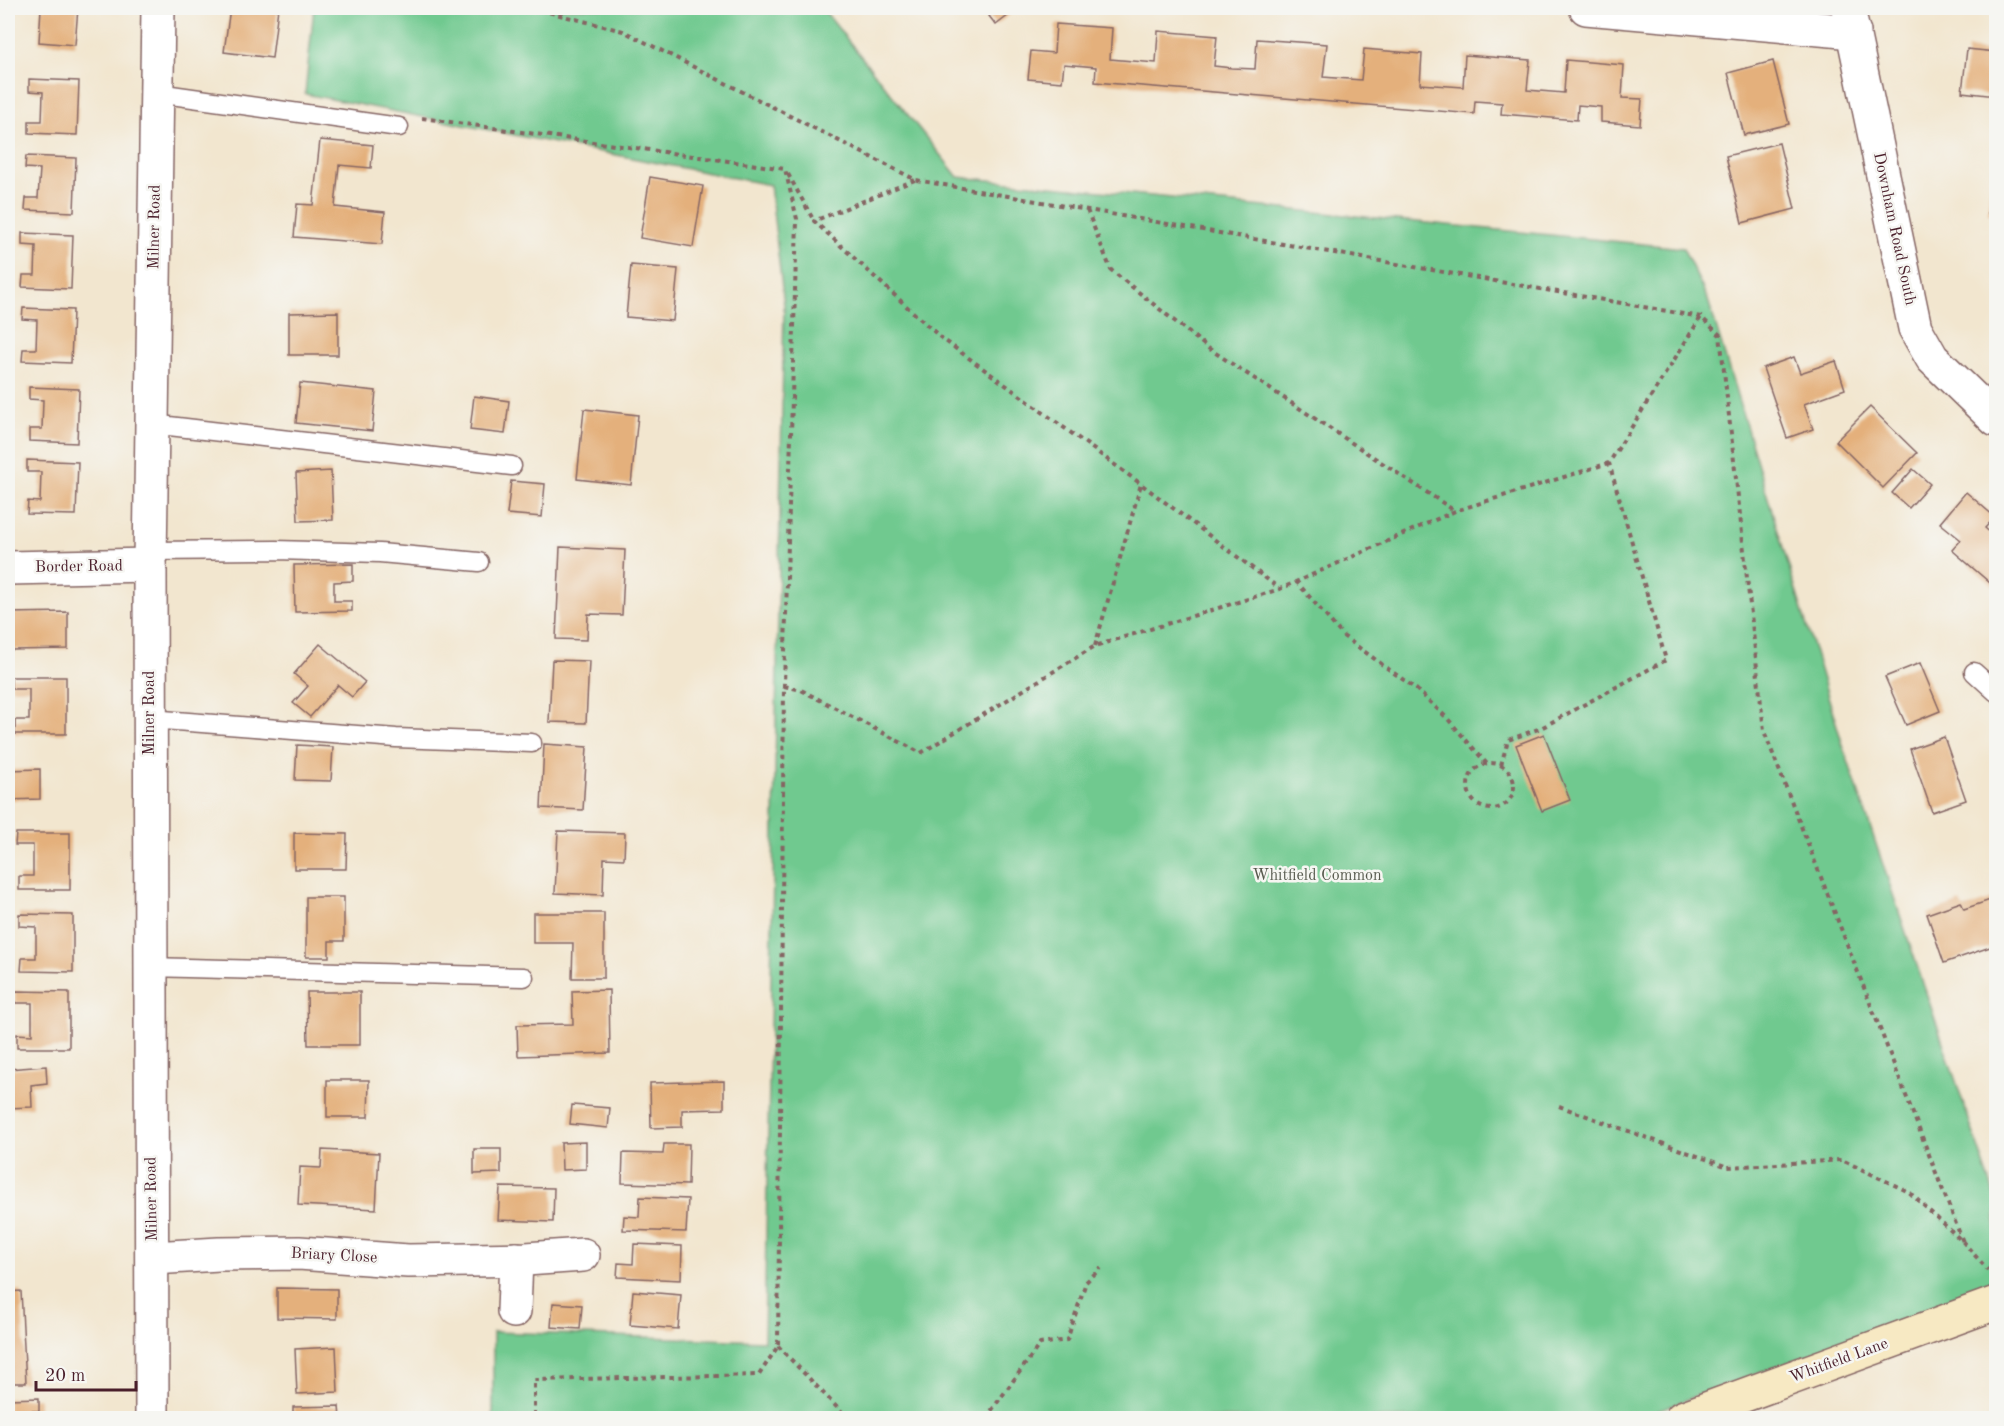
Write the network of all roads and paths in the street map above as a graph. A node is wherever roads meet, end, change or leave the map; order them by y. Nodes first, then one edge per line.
1 (158, 8) edge
2 (532, 8) edge
3 (1586, 8) edge
4 (1621, 9) edge
5 (1851, 20) edge
6 (157, 93) junction
7 (417, 118) dead end
8 (399, 127) dead end
9 (785, 169) junction
10 (916, 180) junction
11 (1087, 210) junction
12 (814, 221) junction
13 (1701, 317) junction
14 (1996, 420) edge
15 (152, 424) junction
16 (1609, 463) junction
17 (512, 466) dead end
18 (1141, 484) junction
19 (1455, 511) junction
20 (150, 558) junction
21 (479, 562) dead end
22 (8, 568) edge
23 (1296, 582) junction
24 (1280, 589) junction
25 (1095, 646) junction
26 (1974, 672) dead end
27 (784, 686) junction
28 (1996, 692) edge
29 (150, 719) junction
30 (532, 743) dead end
31 (1487, 764) junction
32 (1501, 765) junction
33 (149, 967) junction
34 (524, 977) dead end
35 (1560, 1106) dead end
36 (1963, 1242) junction
37 (583, 1255) dead end
38 (153, 1258) junction
39 (516, 1259) junction
40 (1101, 1268) dead end
41 (1993, 1288) edge
42 (514, 1311) dead end
43 (778, 1346) junction
44 (152, 1419) edge
45 (534, 1419) edge
46 (847, 1419) edge
47 (986, 1419) edge
48 (1682, 1419) edge

1 - 6 street, Milner Road
2 - 10 path
3 - 4 street
4 - 5 street
5 - 14 street, Downham Road South
6 - 8 lane
6 - 15 street, Milner Road
7 - 9 path
9 - 12 path
9 - 27 path
10 - 11 path
10 - 12 path
11 - 13 path
11 - 19 path
12 - 18 path
13 - 16 path
13 - 36 path
15 - 17 lane
15 - 20 street, Milner Road
16 - 19 path
16 - 32 path
18 - 24 path
18 - 25 path
19 - 23 path
20 - 21 lane
20 - 22 street, Border Road
20 - 29 street, Milner Road
23 - 24 path
23 - 31 path
24 - 25 path
25 - 27 path
26 - 28 lane
27 - 43 path
29 - 30 lane
29 - 33 street, Milner Road
31 - 32 path
31 - 32 path
33 - 34 lane
33 - 38 street, Milner Road
35 - 36 path
36 - 41 path
37 - 39 street, Briary Close
38 - 39 street, Briary Close
38 - 44 street, Milner Road
39 - 42 street
40 - 47 path
41 - 48 street, Whitfield Lane
43 - 45 path
43 - 46 path

